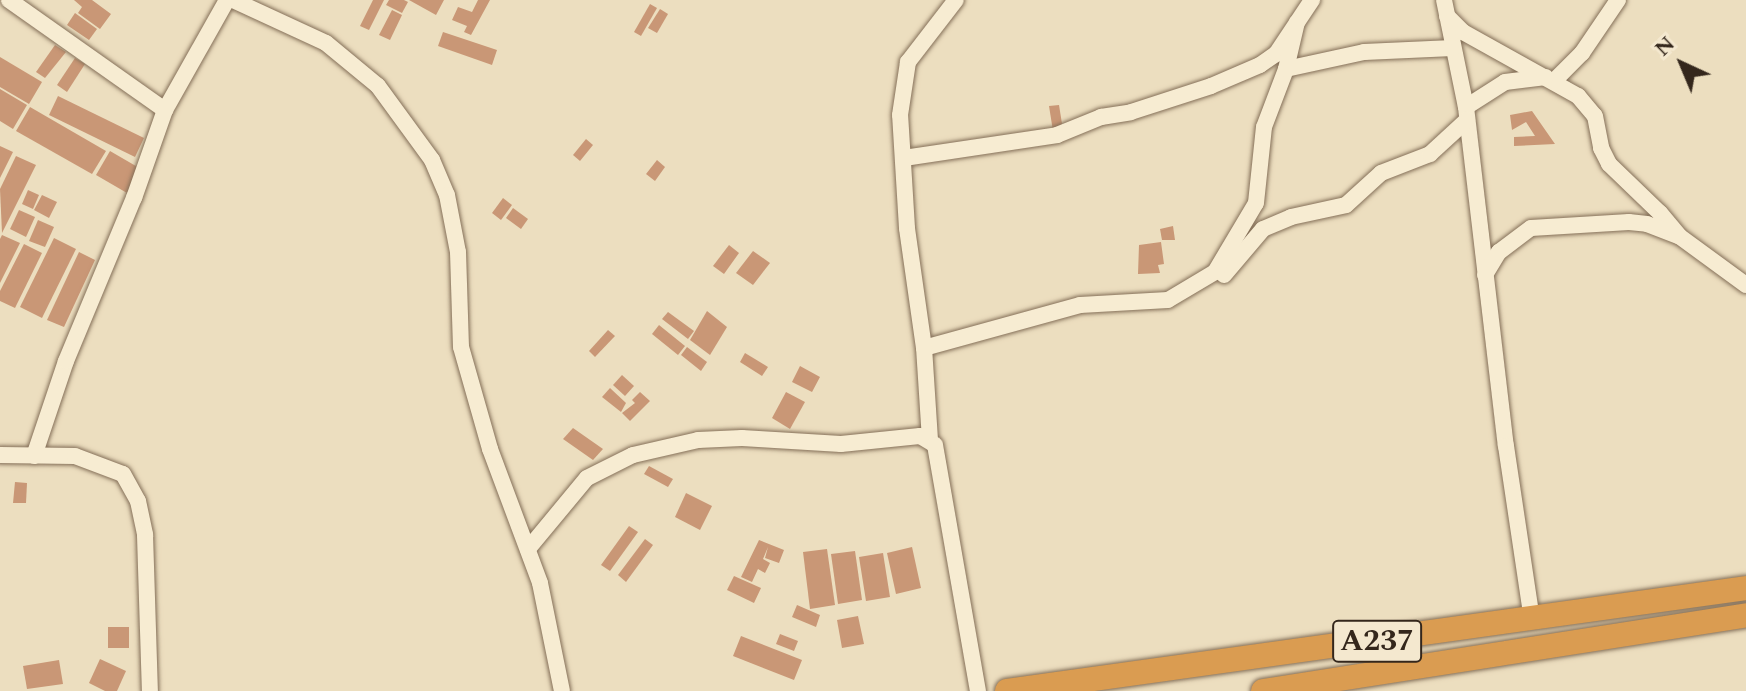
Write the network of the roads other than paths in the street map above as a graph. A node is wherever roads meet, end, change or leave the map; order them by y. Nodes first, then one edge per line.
1 (9, 0) edge
2 (227, 0) edge
3 (233, 0) edge
4 (956, 0) edge
5 (1312, 0) edge
6 (1618, 0) edge
7 (1445, 7) edge
8 (1297, 22) junction
9 (1453, 48) junction
10 (1286, 69) junction
11 (1550, 79) junction
12 (165, 110) junction
13 (1466, 113) junction
14 (904, 158) junction
15 (1679, 236) junction
16 (1485, 275) junction
17 (1204, 280) junction
18 (1746, 285) edge
19 (924, 348) junction
20 (930, 440) junction
21 (0, 455) edge
22 (34, 456) junction
23 (528, 549) junction
24 (1746, 588) edge
25 (1746, 615) edge
26 (1532, 619) junction
27 (150, 691) edge
28 (562, 691) edge
29 (978, 691) edge
30 (1007, 691) edge
31 (1263, 691) edge

1 - 12 street
2 - 12 street
3 - 23 street
4 - 14 street
5 - 8 street
6 - 11 street
7 - 9 street
7 - 11 street
8 - 10 street
8 - 14 street
9 - 10 street
9 - 13 street
10 - 17 street
11 - 13 street
11 - 15 street
12 - 22 street
13 - 16 street
13 - 17 street
14 - 19 street
15 - 16 street
15 - 18 street
16 - 26 street
17 - 19 street
19 - 20 street
20 - 23 street
20 - 29 street
21 - 22 street
22 - 27 street
23 - 28 street
24 - 26 highway, A237
25 - 31 highway, A237
26 - 30 highway, A237

